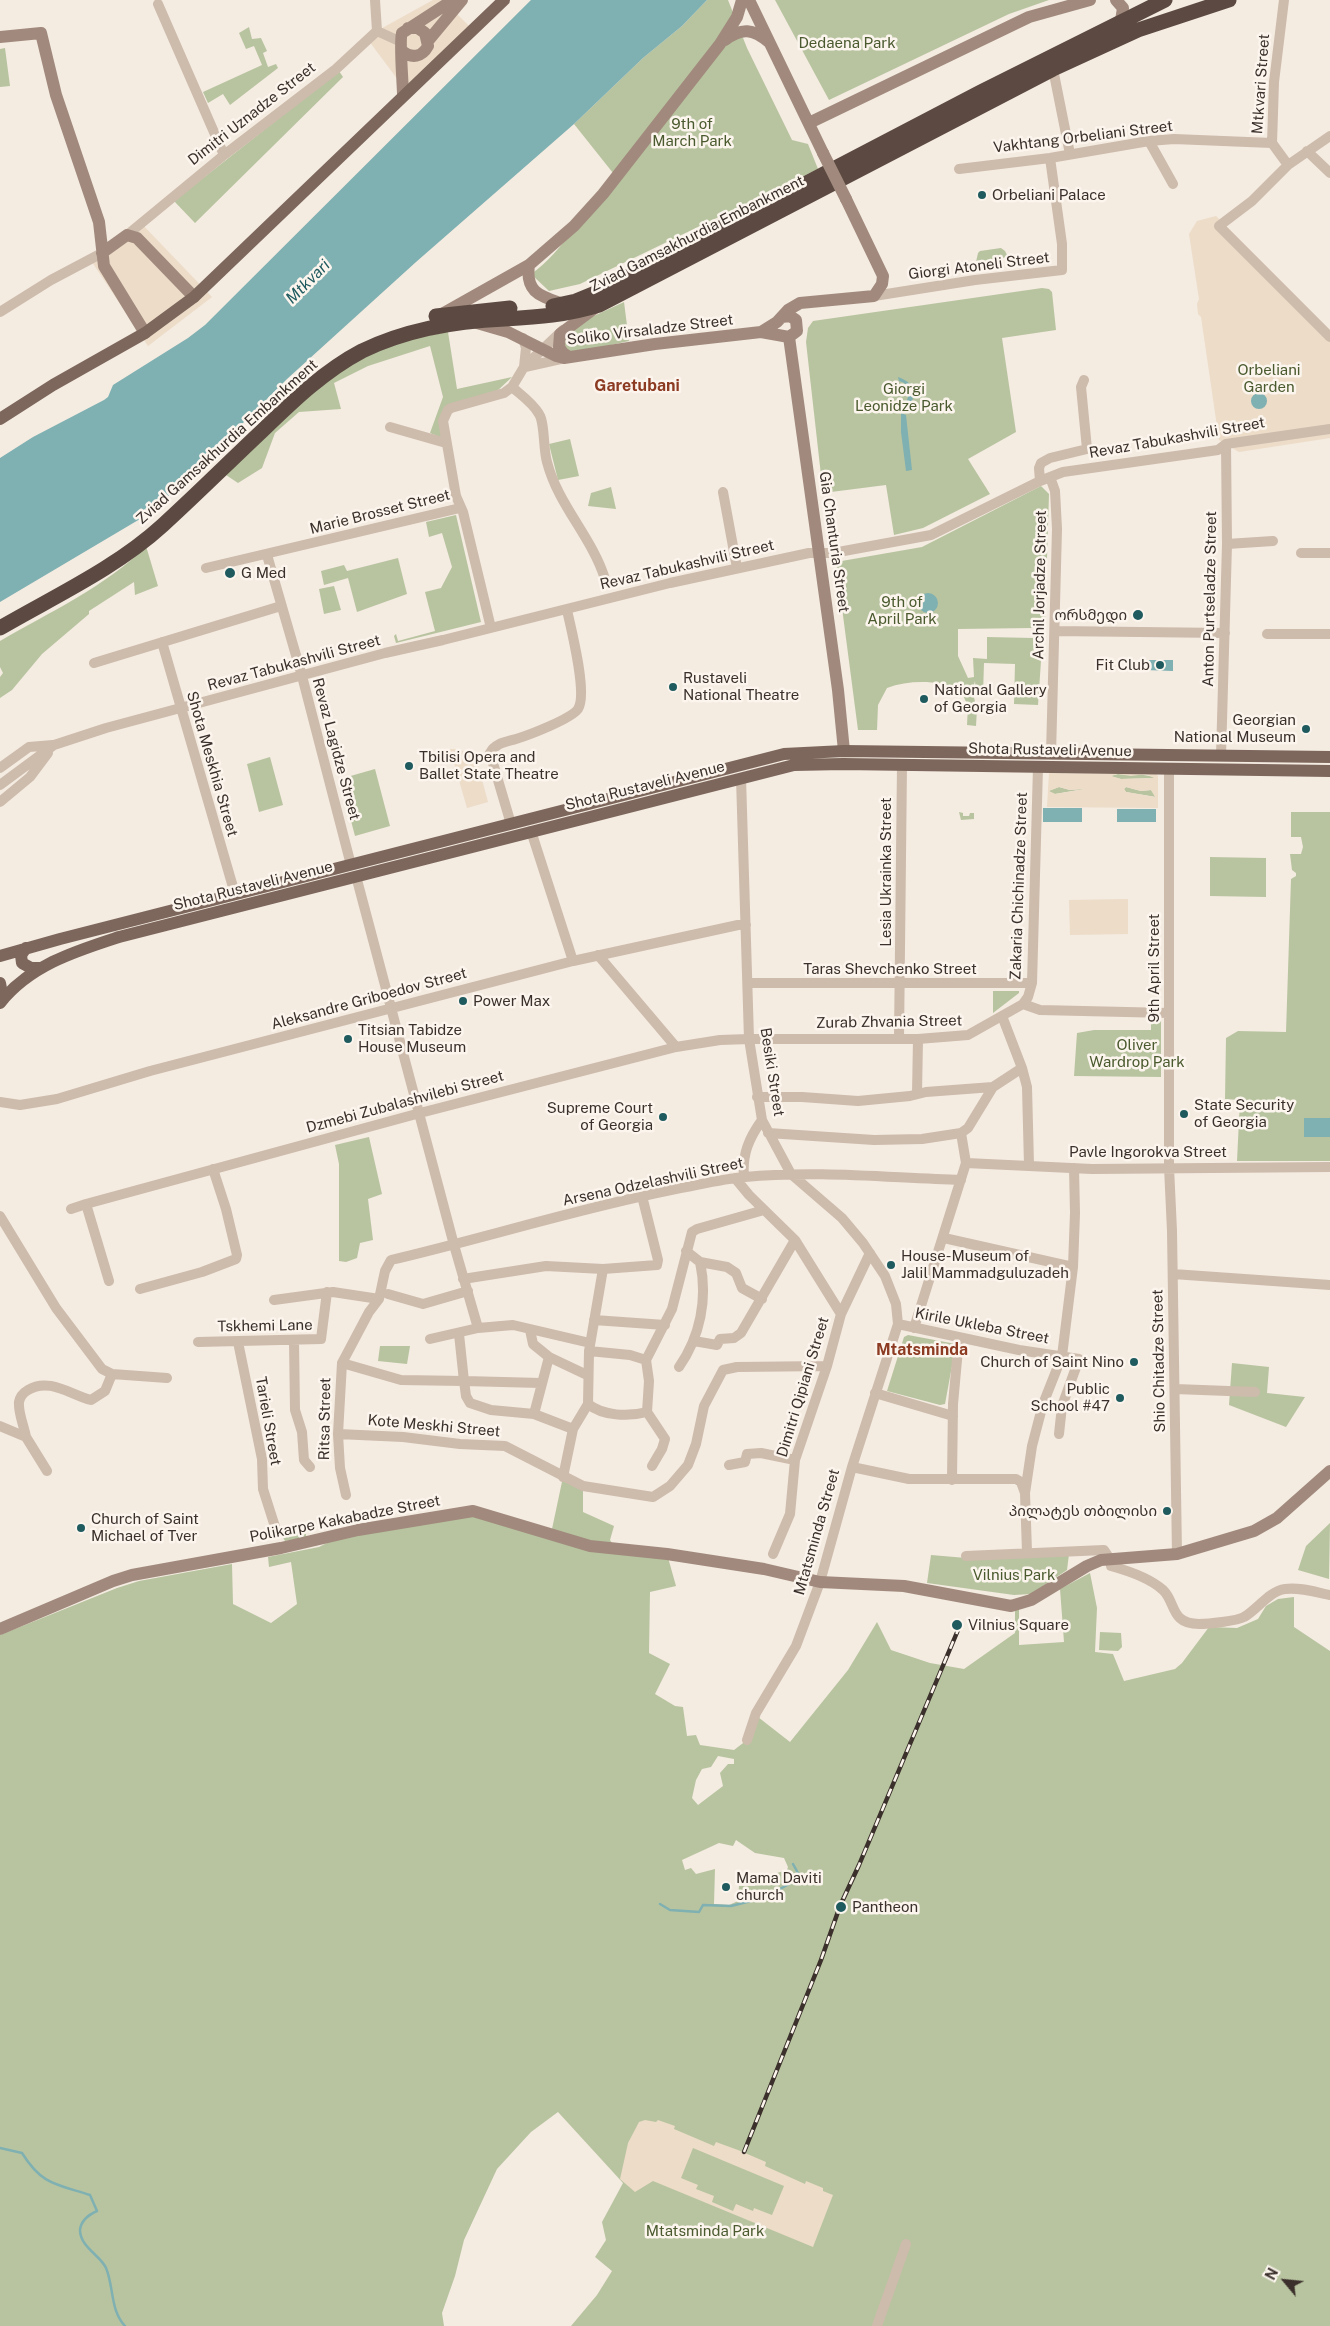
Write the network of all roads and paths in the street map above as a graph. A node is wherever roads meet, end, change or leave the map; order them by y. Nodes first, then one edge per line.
1 (375, 0) edge
2 (452, 0) edge
3 (462, 0) edge
4 (504, 0) edge
5 (742, 0) edge
6 (749, 0) edge
7 (1090, 0) edge
8 (1116, 0) edge
9 (1165, 0) edge
10 (1229, 0) edge
11 (1284, 0) edge
12 (158, 4) dead end
13 (1120, 21) junction
14 (408, 28) junction
15 (377, 31) junction
16 (0, 37) edge
17 (769, 42) junction
18 (720, 44) junction
19 (427, 45) junction
20 (401, 46) junction
21 (440, 61) junction
22 (1053, 69) junction
23 (403, 95) junction
24 (809, 123) junction
25 (1330, 136) edge
26 (1149, 141) junction
27 (1272, 143) junction
28 (1308, 151) junction
29 (1070, 154) junction
30 (224, 155) junction
31 (1050, 158) junction
32 (1288, 165) junction
33 (960, 169) dead end
34 (1330, 174) edge
35 (1173, 184) dead end
36 (102, 236) junction
37 (124, 238) junction
38 (102, 252) junction
39 (529, 266) junction
40 (874, 296) junction
41 (194, 297) junction
42 (819, 302) junction
43 (563, 304) junction
44 (598, 305) junction
45 (0, 312) edge
46 (440, 315) junction
47 (472, 322) junction
48 (782, 327) junction
49 (563, 330) junction
50 (145, 333) junction
51 (1330, 337) edge
52 (523, 338) junction
53 (542, 349) junction
54 (569, 357) junction
55 (524, 367) junction
56 (1084, 380) dead end
57 (512, 387) junction
58 (0, 419) edge
59 (390, 427) dead end
60 (1328, 427) edge
61 (446, 443) junction
62 (1226, 444) junction
63 (1045, 479) junction
64 (724, 492) dead end
65 (460, 508) junction
66 (1273, 541) dead end
67 (1227, 544) junction
68 (819, 553) junction
69 (1302, 553) dead end
70 (1330, 553) edge
71 (267, 555) junction
72 (206, 568) dead end
73 (737, 568) junction
74 (605, 579) dead end
75 (282, 606) junction
76 (567, 610) junction
77 (0, 618) edge
78 (0, 628) edge
79 (491, 628) junction
80 (1055, 631) junction
81 (1225, 633) junction
82 (1267, 634) dead end
83 (1330, 634) edge
84 (162, 642) junction
85 (94, 663) dead end
86 (302, 676) junction
87 (181, 709) junction
88 (54, 745) junction
89 (844, 751) junction
90 (1051, 754) junction
91 (1221, 756) junction
92 (1330, 757) edge
93 (902, 764) junction
94 (1038, 766) junction
95 (0, 768) edge
96 (1169, 768) junction
97 (1330, 771) edge
98 (741, 778) junction
99 (0, 784) edge
100 (0, 802) edge
101 (511, 824) junction
102 (531, 831) junction
103 (353, 870) junction
104 (235, 894) junction
105 (746, 925) junction
106 (26, 948) junction
107 (598, 955) junction
108 (2, 957) edge
109 (572, 961) junction
110 (41, 968) junction
111 (0, 983) edge
112 (1032, 983) junction
113 (748, 984) junction
114 (900, 984) junction
115 (1, 1000) edge
116 (1023, 1004) junction
117 (391, 1008) junction
118 (1169, 1013) junction
119 (1002, 1016) junction
120 (749, 1039) junction
121 (899, 1039) junction
122 (918, 1039) junction
123 (676, 1047) junction
124 (1022, 1068) junction
125 (993, 1087) junction
126 (917, 1094) junction
127 (757, 1097) junction
128 (0, 1102) edge
129 (420, 1113) junction
130 (762, 1120) junction
131 (768, 1133) junction
132 (961, 1133) junction
133 (966, 1163) junction
134 (1029, 1165) junction
135 (1169, 1167) junction
136 (1330, 1167) edge
137 (1074, 1168) junction
138 (213, 1169) junction
139 (791, 1174) junction
140 (740, 1177) junction
141 (961, 1180) junction
142 (642, 1196) junction
143 (86, 1204) junction
144 (71, 1210) dead end
145 (764, 1210) junction
146 (0, 1216) edge
147 (944, 1238) junction
148 (795, 1240) junction
149 (454, 1245) junction
150 (686, 1251) junction
151 (870, 1253) junction
152 (700, 1262) junction
153 (388, 1265) joint
154 (1073, 1267) junction
155 (603, 1269) junction
156 (1173, 1274) junction
157 (463, 1280) junction
158 (109, 1281) dead end
159 (1330, 1285) edge
160 (140, 1289) dead end
161 (468, 1291) junction
162 (327, 1292) junction
163 (384, 1296) junction
164 (762, 1299) junction
165 (274, 1300) dead end
166 (841, 1314) junction
167 (594, 1320) junction
168 (898, 1324) junction
169 (666, 1325) junction
170 (478, 1328) junction
171 (914, 1328) junction
172 (530, 1330) junction
173 (459, 1334) junction
174 (430, 1338) dead end
175 (959, 1338) junction
176 (294, 1341) junction
177 (198, 1342) dead end
178 (238, 1342) junction
179 (694, 1342) junction
180 (590, 1347) junction
181 (1062, 1356) junction
182 (549, 1357) junction
183 (646, 1360) junction
184 (342, 1363) junction
185 (827, 1366) junction
186 (679, 1367) dead end
187 (112, 1374) junction
188 (587, 1375) junction
189 (167, 1378) dead end
190 (464, 1381) junction
191 (541, 1383) junction
192 (1175, 1389) junction
193 (1255, 1392) dead end
194 (875, 1393) junction
195 (592, 1407) junction
196 (647, 1412) junction
197 (534, 1414) junction
198 (953, 1416) junction
199 (0, 1426) edge
200 (573, 1429) junction
201 (338, 1434) junction
202 (1059, 1434) dead end
203 (26, 1437) junction
204 (795, 1460) junction
205 (729, 1465) dead end
206 (652, 1466) dead end
207 (310, 1467) dead end
208 (852, 1467) junction
209 (47, 1471) dead end
210 (1330, 1471) edge
211 (563, 1477) junction
212 (952, 1480) junction
213 (1026, 1494) junction
214 (346, 1495) dead end
215 (276, 1533) dead end
216 (1027, 1552) junction
217 (773, 1554) dead end
218 (1177, 1554) junction
219 (966, 1556) dead end
220 (1110, 1559) junction
221 (820, 1582) junction
222 (1330, 1596) edge
223 (0, 1629) edge
224 (746, 1740) dead end
225 (906, 2244) dead end
226 (877, 2326) edge

1 - 15 street
2 - 14 street
3 - 19 street
4 - 21 main road
5 - 18 street
6 - 17 street
7 - 24 street
8 - 13 street
9 - 13 highway, Zviad Gamsakhurdia Embankment
10 - 22 highway, Zviad Gamsakhurdia Embankment
11 - 27 street, Mtkvari Street
12 - 30 street
13 - 43 highway, Zviad Gamsakhurdia Embankment
14 - 19 street
14 - 20 street
15 - 20 street
15 - 30 street, Dimitri Uznadze Street
16 - 36 street
17 - 18 street
17 - 24 street
18 - 39 street
19 - 20 street
19 - 21 street
20 - 23 street
21 - 23 main road
22 - 29 street
22 - 44 highway, Zviad Gamsakhurdia Embankment
23 - 41 main road
24 - 40 street, bridge
25 - 28 street
26 - 27 street, Vakhtang Orbeliani Street
26 - 29 street, Vakhtang Orbeliani Street
26 - 35 street
27 - 32 street, Mtkvari Street
28 - 32 street
28 - 34 street
29 - 31 street, Vakhtang Orbeliani Street
30 - 37 street, Dimitri Uznadze Street
31 - 33 street, Vakhtang Orbeliani Street
31 - 40 street, Giorgi Atoneli Street
32 - 51 street
36 - 37 street
36 - 38 street
37 - 38 street, Dimitri Uznadze Street
37 - 41 street
38 - 45 street, Dimitri Uznadze Street
38 - 50 street
39 - 43 street
39 - 46 street
40 - 42 street
41 - 50 main road
42 - 48 street
42 - 48 street
43 - 46 highway, Zviad Gamsakhurdia Embankment
44 - 47 highway, Zviad Gamsakhurdia Embankment
44 - 49 street
46 - 77 highway, Zviad Gamsakhurdia Embankment
47 - 52 street, Soliko Virsaladze Street
47 - 78 highway, Zviad Gamsakhurdia Embankment
48 - 54 street, Soliko Virsaladze Street
48 - 68 street, Gia Chanturia Street
49 - 53 street
49 - 54 street
50 - 58 main road
52 - 53 street, Soliko Virsaladze Street
52 - 55 street
53 - 54 street, Soliko Virsaladze Street
53 - 55 street
54 - 55 street
55 - 57 street
56 - 63 street
57 - 61 street, Marie Brosset Street
57 - 74 street
59 - 61 street
60 - 62 street, Revaz Tabukashvili Street
61 - 65 street, Marie Brosset Street
62 - 63 street, Revaz Tabukashvili Street
62 - 67 street, Anton Purtseladze Street
63 - 68 street, Revaz Tabukashvili Street
63 - 80 street, Archil Jorjadze Street
64 - 73 street
65 - 71 street, Marie Brosset Street
65 - 79 street
66 - 67 street
67 - 81 street, Anton Purtseladze Street
68 - 73 street, Revaz Tabukashvili Street
68 - 89 street, Gia Chanturia Street
69 - 70 street
71 - 72 street, Marie Brosset Street
71 - 75 street, Revaz Lagidze Street
73 - 76 street, Revaz Tabukashvili Street
75 - 84 street
75 - 86 street, Revaz Lagidze Street
76 - 79 street, Revaz Tabukashvili Street
76 - 101 street
79 - 86 street, Revaz Tabukashvili Street
80 - 81 street
80 - 90 street, Archil Jorjadze Street
81 - 91 street, Anton Purtseladze Street
82 - 83 street
84 - 85 street
84 - 87 street, Shota Meskhia Street
86 - 87 street, Revaz Tabukashvili Street
86 - 103 street, Revaz Lagidze Street
87 - 88 street, Revaz Tabukashvili Street
87 - 104 street, Shota Meskhia Street
88 - 95 street
88 - 99 street
88 - 100 street
89 - 90 main road, Shota Rustaveli Avenue
89 - 101 main road, Shota Rustaveli Avenue
90 - 91 main road, Shota Rustaveli Avenue
91 - 92 main road, Shota Rustaveli Avenue
93 - 94 main road, Shota Rustaveli Avenue
93 - 98 main road, Shota Rustaveli Avenue
93 - 114 street, Lesia Ukrainka Street
94 - 96 main road, Shota Rustaveli Avenue
94 - 112 street, Zakaria Chichinadze Street
96 - 97 main road, Shota Rustaveli Avenue
96 - 118 street, 9th April Street
98 - 102 main road, Shota Rustaveli Avenue
98 - 105 street, Besiki Street
101 - 103 main road, Shota Rustaveli Avenue
102 - 103 main road, Shota Rustaveli Avenue
102 - 109 street
103 - 104 main road, Shota Rustaveli Avenue
103 - 110 main road, Shota Rustaveli Avenue
103 - 117 street, Revaz Lagidze Street
104 - 106 main road, Shota Rustaveli Avenue
105 - 107 street, Aleksandre Griboedov Street
105 - 113 street, Besiki Street
106 - 108 main road, Shota Rustaveli Avenue
106 - 110 main road
107 - 109 street, Aleksandre Griboedov Street
107 - 123 street
109 - 117 street, Aleksandre Griboedov Street
110 - 115 main road, Shota Rustaveli Avenue
111 - 115 main road
112 - 114 street, Taras Shevchenko Street
112 - 116 street, Zakaria Chichinadze Street
113 - 114 street, Taras Shevchenko Street
113 - 120 street, Besiki Street
114 - 121 street, Lesia Ukrainka Street
116 - 118 street
116 - 119 street, Zurab Zhvania Street
117 - 128 street, Aleksandre Griboedov Street
117 - 129 street, Revaz Lagidze Street
118 - 135 street, 9th April Street
119 - 122 street, Zurab Zhvania Street
119 - 124 street
120 - 121 street, Zurab Zhvania Street
120 - 123 street, Dzmebi Zubalashvilebi Street
120 - 127 street, Besiki Street
121 - 122 street, Zurab Zhvania Street
122 - 126 street
123 - 129 street, Dzmebi Zubalashvilebi Street
124 - 125 street
124 - 134 street
125 - 126 street
125 - 132 street
126 - 127 street
127 - 130 street, Besiki Street
129 - 138 street, Dzmebi Zubalashvilebi Street
129 - 149 street, Revaz Lagidze Street
130 - 131 street, Besiki Street
130 - 140 street
131 - 132 street
131 - 139 street, Besiki Street
132 - 133 street
133 - 134 street, Pavle Ingorokva Street
133 - 141 street
134 - 137 street, Pavle Ingorokva Street
135 - 136 street, Pavle Ingorokva Street
135 - 137 street, Pavle Ingorokva Street
135 - 156 street, Shio Chitadze Street
137 - 154 street
138 - 143 street, Dzmebi Zubalashvilebi Street
138 - 160 street
139 - 140 street, Arsena Odzelashvili Street
139 - 141 street, Arsena Odzelashvili Street
139 - 151 street, Besiki Street
140 - 142 street, Arsena Odzelashvili Street
140 - 145 street, Dimitri Qipiani Street
141 - 147 street
142 - 149 street, Arsena Odzelashvili Street
142 - 155 street
143 - 144 street, Dzmebi Zubalashvilebi Street
143 - 158 street
145 - 148 street, Dimitri Qipiani Street
145 - 150 street
146 - 187 street
147 - 154 street
147 - 171 street
148 - 164 street
148 - 166 street, Dimitri Qipiani Street
149 - 153 street, Arsena Odzelashvili Street
149 - 157 street, Revaz Lagidze Street
150 - 152 street
150 - 169 street
151 - 166 street, Dimitri Qipiani Street
151 - 168 street, Besiki Street
152 - 164 street
152 - 179 street
153 - 163 street, Ritsa Street
154 - 181 street
155 - 157 street
155 - 167 street
156 - 159 street
156 - 192 street, Shio Chitadze Street
157 - 161 street, Revaz Lagidze Street
161 - 163 street
161 - 170 street, Revaz Lagidze Street
162 - 163 street
162 - 165 street
162 - 176 street, Tskhemi Lane
163 - 184 street, Ritsa Street
164 - 179 street
166 - 185 street, Dimitri Qipiani Street
167 - 169 street
167 - 180 street
168 - 171 street, Kirile Ukleba Street
168 - 194 street, Mtatsminda Street
169 - 183 street
170 - 172 street
170 - 173 street
171 - 175 street, Kirile Ukleba Street
172 - 180 street
172 - 182 street
173 - 174 street
173 - 190 street
175 - 181 street, Kirile Ukleba Street
175 - 198 street
176 - 178 street, Tskhemi Lane
176 - 207 street
177 - 178 street, Tskhemi Lane
178 - 215 street, Tarieli Street
179 - 186 street
180 - 183 street
180 - 188 street
181 - 202 street
181 - 213 street
182 - 188 street
182 - 191 street
183 - 196 street
184 - 190 street
184 - 201 street, Ritsa Street
185 - 204 street, Dimitri Qipiani Street
185 - 211 street, Kote Meskhi Street
187 - 189 street
187 - 203 street
188 - 195 street
190 - 191 street
190 - 197 street
191 - 197 street
192 - 193 street
192 - 218 street, Shio Chitadze Street
194 - 198 street
194 - 208 street, Mtatsminda Street
195 - 196 street
195 - 200 street
196 - 206 street
197 - 200 street
198 - 212 street
199 - 203 street
200 - 211 street
201 - 211 street, Kote Meskhi Street
201 - 214 street, Ritsa Street
203 - 209 street
204 - 205 street
204 - 217 street, Dimitri Qipiani Street
208 - 212 street
208 - 221 street, Mtatsminda Street
210 - 218 street, Polikarpe Kakabadze Street
212 - 213 street
213 - 216 street
216 - 219 street
216 - 220 street
218 - 220 street, Polikarpe Kakabadze Street
220 - 221 street, Polikarpe Kakabadze Street
220 - 222 street
221 - 223 street, Polikarpe Kakabadze Street
221 - 224 street, Mtatsminda Street
225 - 226 street

